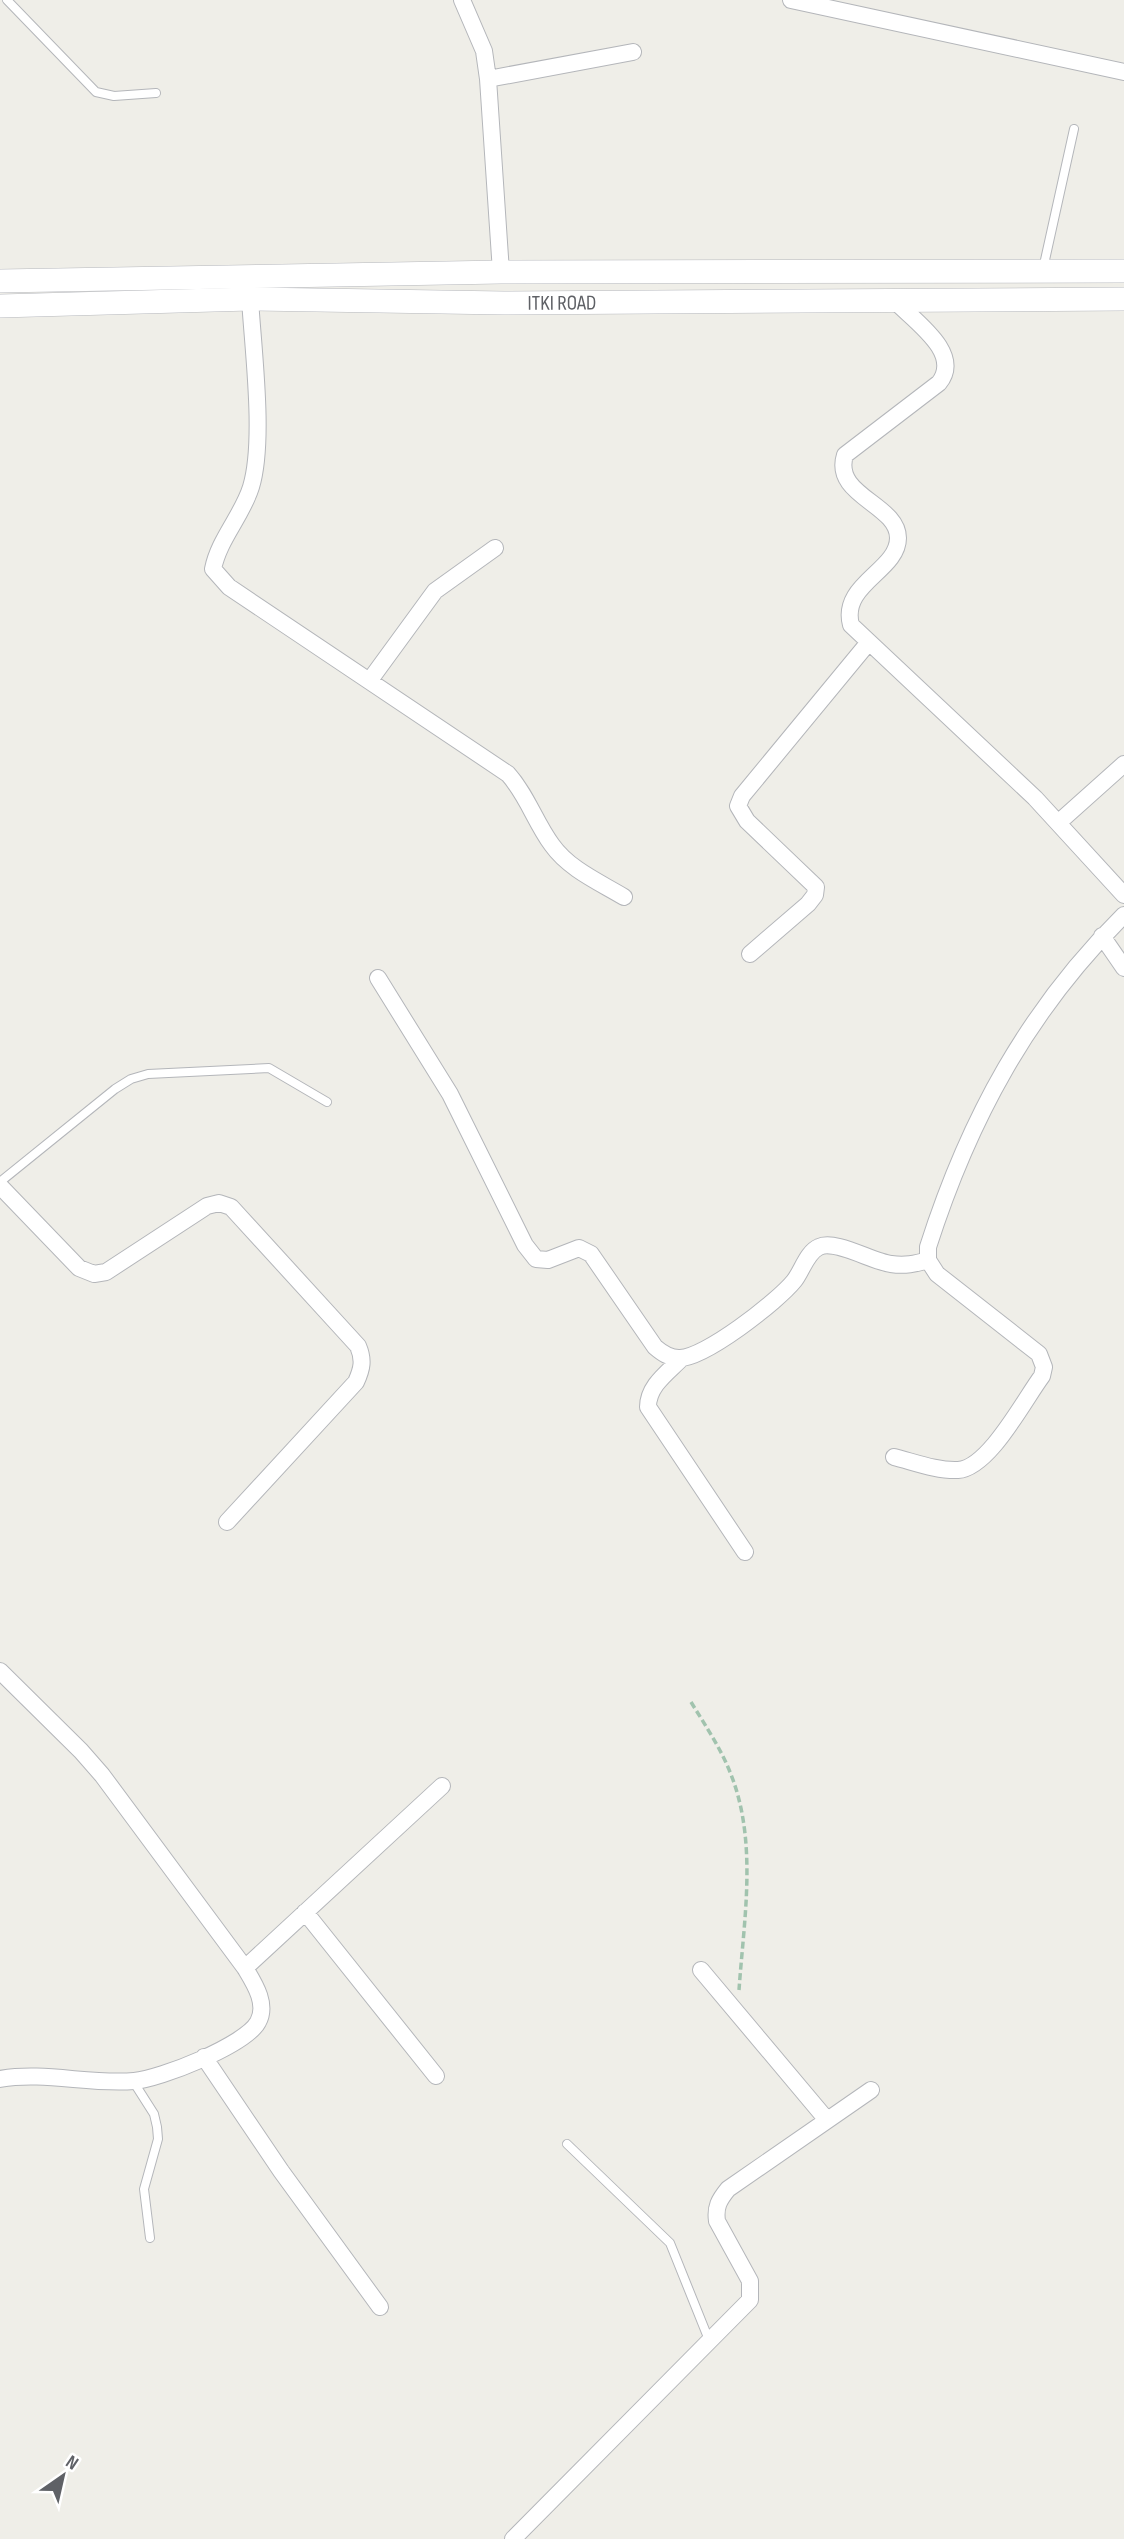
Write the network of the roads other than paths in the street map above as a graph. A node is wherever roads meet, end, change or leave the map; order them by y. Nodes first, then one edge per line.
1 (7, 0) edge
2 (462, 0) edge
3 (794, 0) edge
4 (634, 52) dead end
5 (1124, 72) edge
6 (488, 79) junction
7 (156, 93) dead end
8 (1074, 129) dead end
9 (1124, 271) edge
10 (501, 272) junction
11 (1042, 272) junction
12 (0, 282) edge
13 (250, 299) junction
14 (1124, 299) edge
15 (894, 300) junction
16 (0, 306) edge
17 (495, 548) dead end
18 (869, 642) junction
19 (370, 680) junction
20 (1124, 764) edge
21 (1058, 823) junction
22 (1124, 895) edge
23 (624, 897) dead end
24 (1124, 915) edge
25 (1102, 936) junction
26 (750, 954) dead end
27 (1124, 968) edge
28 (378, 978) dead end
29 (327, 1102) dead end
30 (0, 1184) edge
31 (928, 1260) junction
32 (681, 1359) junction
33 (894, 1457) dead end
34 (227, 1522) dead end
35 (745, 1552) dead end
36 (0, 1671) edge
37 (442, 1786) dead end
38 (305, 1912) junction
39 (245, 1968) junction
40 (701, 1970) dead end
41 (204, 2057) junction
42 (436, 2077) dead end
43 (0, 2079) edge
44 (133, 2081) junction
45 (871, 2090) dead end
46 (827, 2120) junction
47 (567, 2144) dead end
48 (150, 2238) dead end
49 (380, 2307) dead end
50 (710, 2343) junction
51 (513, 2539) edge

1 - 7 lane
2 - 6 street
3 - 5 street
4 - 6 street
6 - 10 street
8 - 11 lane
9 - 11 main road
10 - 11 main road
10 - 12 main road
13 - 15 main road, ITKI ROAD
13 - 16 main road, ITKI ROAD
13 - 19 street
14 - 15 main road, ITKI ROAD
15 - 18 street
17 - 19 street
18 - 21 street
18 - 26 street
19 - 23 street
20 - 21 street
21 - 22 street
24 - 25 street
25 - 27 street
25 - 31 street
28 - 32 street
29 - 30 lane
30 - 34 street
31 - 32 street
31 - 33 street
32 - 35 street
36 - 39 street
37 - 38 street
38 - 39 street
38 - 42 street
39 - 41 street
40 - 46 street
41 - 44 street
41 - 49 street
43 - 44 street
44 - 48 lane
45 - 46 street
46 - 50 street
47 - 50 lane
50 - 51 street

